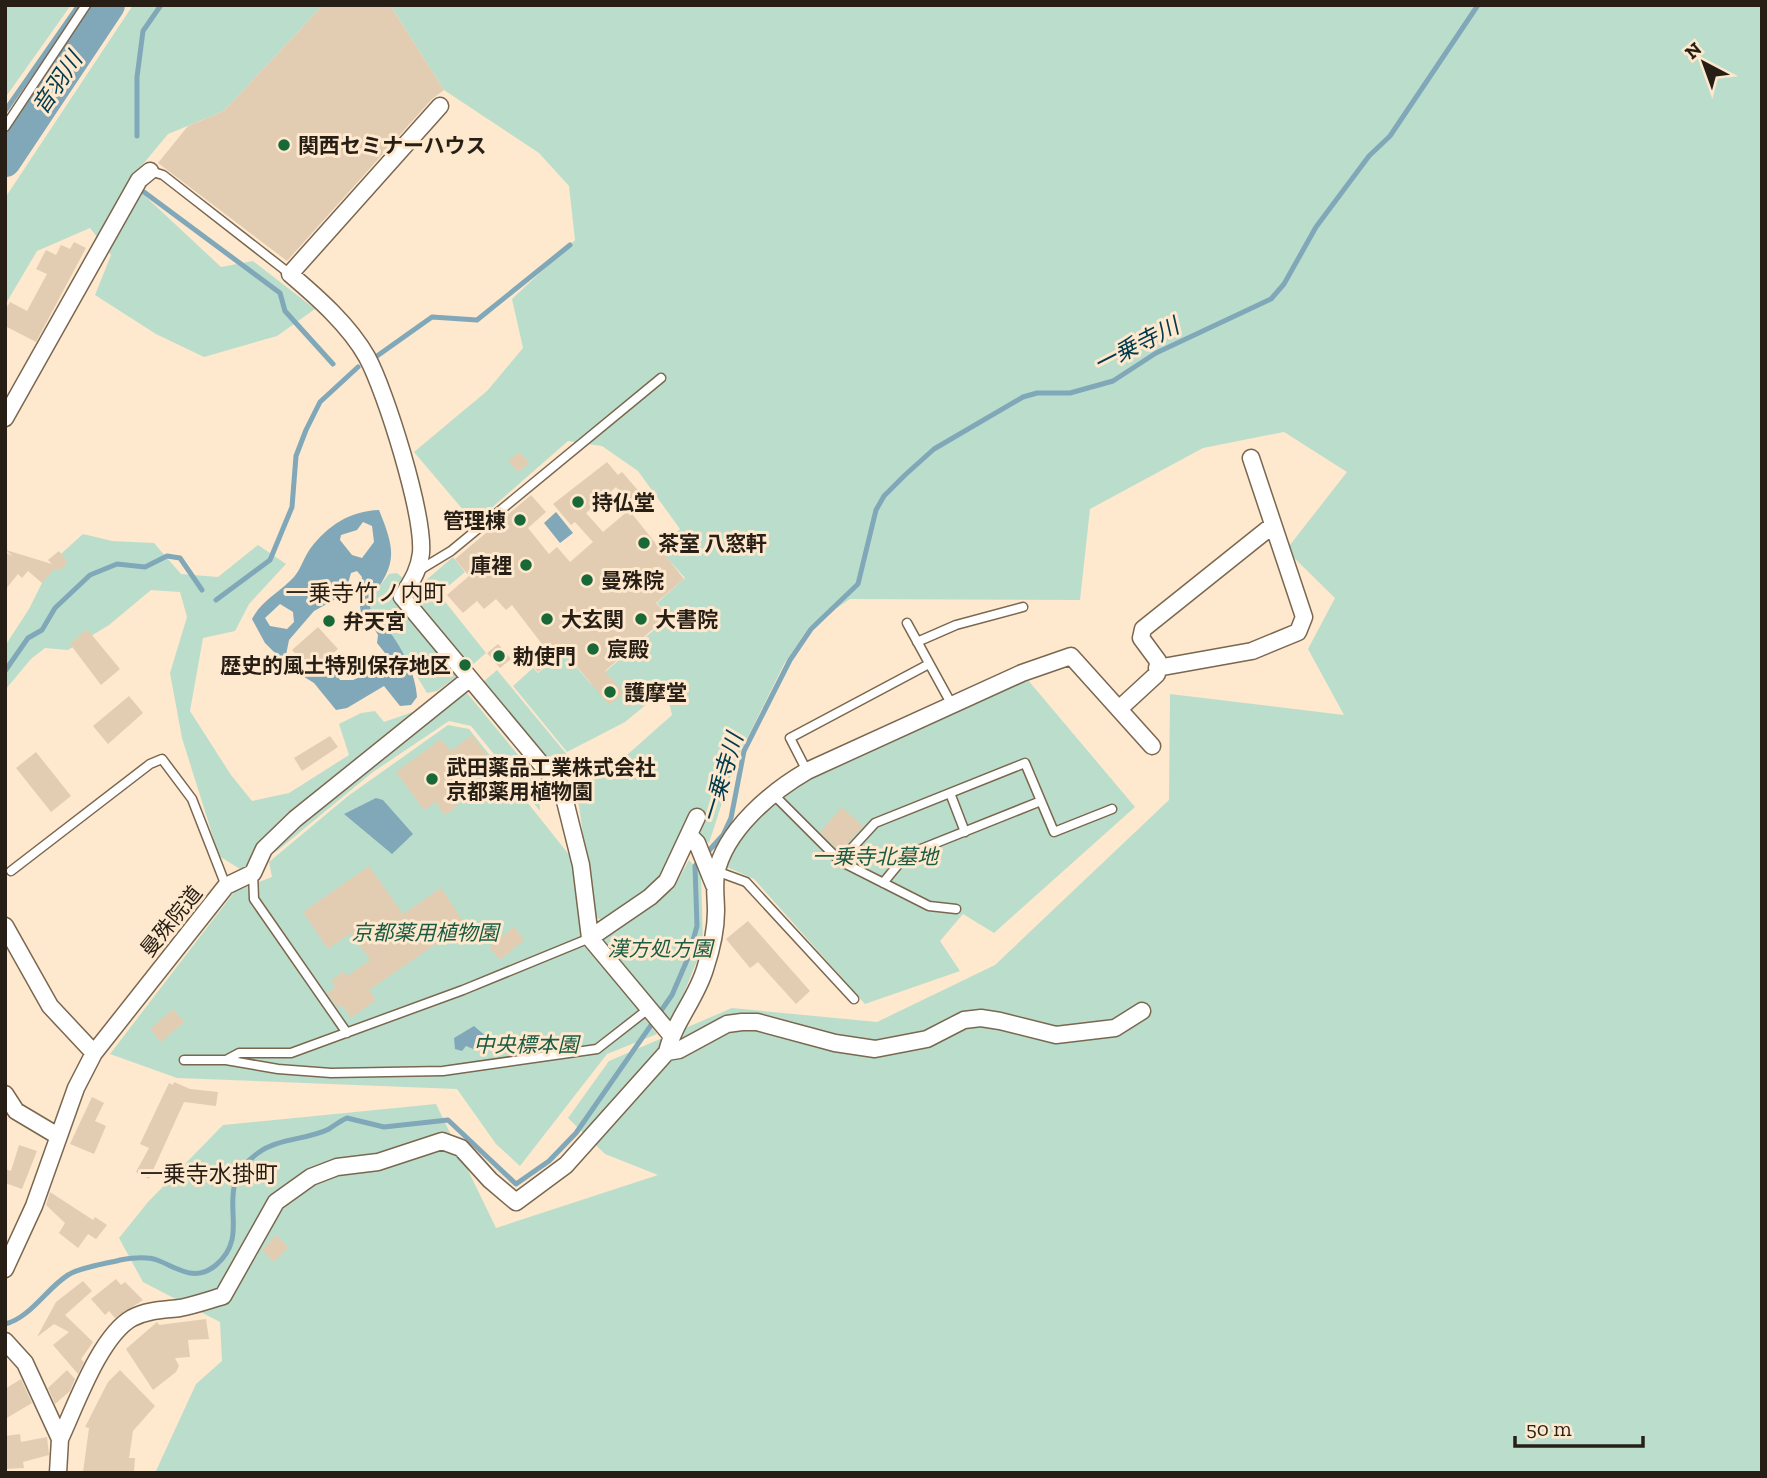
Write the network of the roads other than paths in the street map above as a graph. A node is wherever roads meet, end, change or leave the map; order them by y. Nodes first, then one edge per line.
1 (86, 5) edge
2 (440, 106) dead end
3 (5, 127) edge
4 (150, 171) joint
5 (290, 274) junction
6 (662, 378) dead end
7 (5, 418) edge
8 (1251, 458) dead end
9 (1273, 524) junction
10 (418, 571) junction
11 (1023, 607) dead end
12 (907, 623) dead end
13 (917, 642) junction
14 (929, 664) junction
15 (1157, 668) junction
16 (470, 679) junction
17 (952, 705) junction
18 (1119, 709) junction
19 (1152, 746) dead end
20 (807, 771) junction
21 (772, 793) junction
22 (950, 793) junction
23 (1041, 801) junction
24 (1112, 809) dead end
25 (697, 817) dead end
26 (965, 832) junction
27 (693, 839) junction
28 (840, 861) junction
29 (11, 871) dead end
30 (253, 873) junction
31 (712, 875) junction
32 (883, 883) junction
33 (226, 886) junction
34 (956, 909) dead end
35 (5, 926) edge
36 (590, 938) junction
37 (854, 999) dead end
38 (647, 1010) junction
39 (1142, 1011) dead end
40 (347, 1033) junction
41 (671, 1035) junction
42 (667, 1052) junction
43 (94, 1053) junction
44 (184, 1060) dead end
45 (226, 1060) junction
46 (5, 1094) edge
47 (58, 1136) junction
48 (5, 1269) edge
49 (5, 1341) edge
50 (60, 1438) junction
51 (58, 1473) edge

1 - 3 lane
2 - 5 street
4 - 5 lane
4 - 7 street
5 - 10 street
6 - 10 lane
8 - 9 street
9 - 15 street
9 - 15 street
10 - 16 street
11 - 13 lane
12 - 13 lane
13 - 14 lane
14 - 17 lane
14 - 20 lane
15 - 18 street
16 - 30 street
16 - 36 street
17 - 18 street
17 - 20 street
18 - 19 street
20 - 21 street
21 - 28 lane
21 - 31 street
22 - 23 lane
22 - 26 lane
22 - 28 lane
23 - 24 lane
23 - 26 lane
25 - 27 street
26 - 32 lane
27 - 31 street
27 - 36 street
28 - 32 lane
29 - 33 lane
30 - 33 street, 曼殊院道
30 - 40 lane
31 - 37 lane
31 - 41 street
32 - 34 lane
33 - 43 street, 曼殊院道
35 - 43 street
36 - 38 street
36 - 40 lane
38 - 41 street
38 - 45 lane
39 - 42 street
40 - 45 lane
41 - 42 street
42 - 50 street
43 - 47 street, 曼殊院道
44 - 45 lane
46 - 47 street
47 - 48 street, 曼殊院道
49 - 50 street
50 - 51 street

